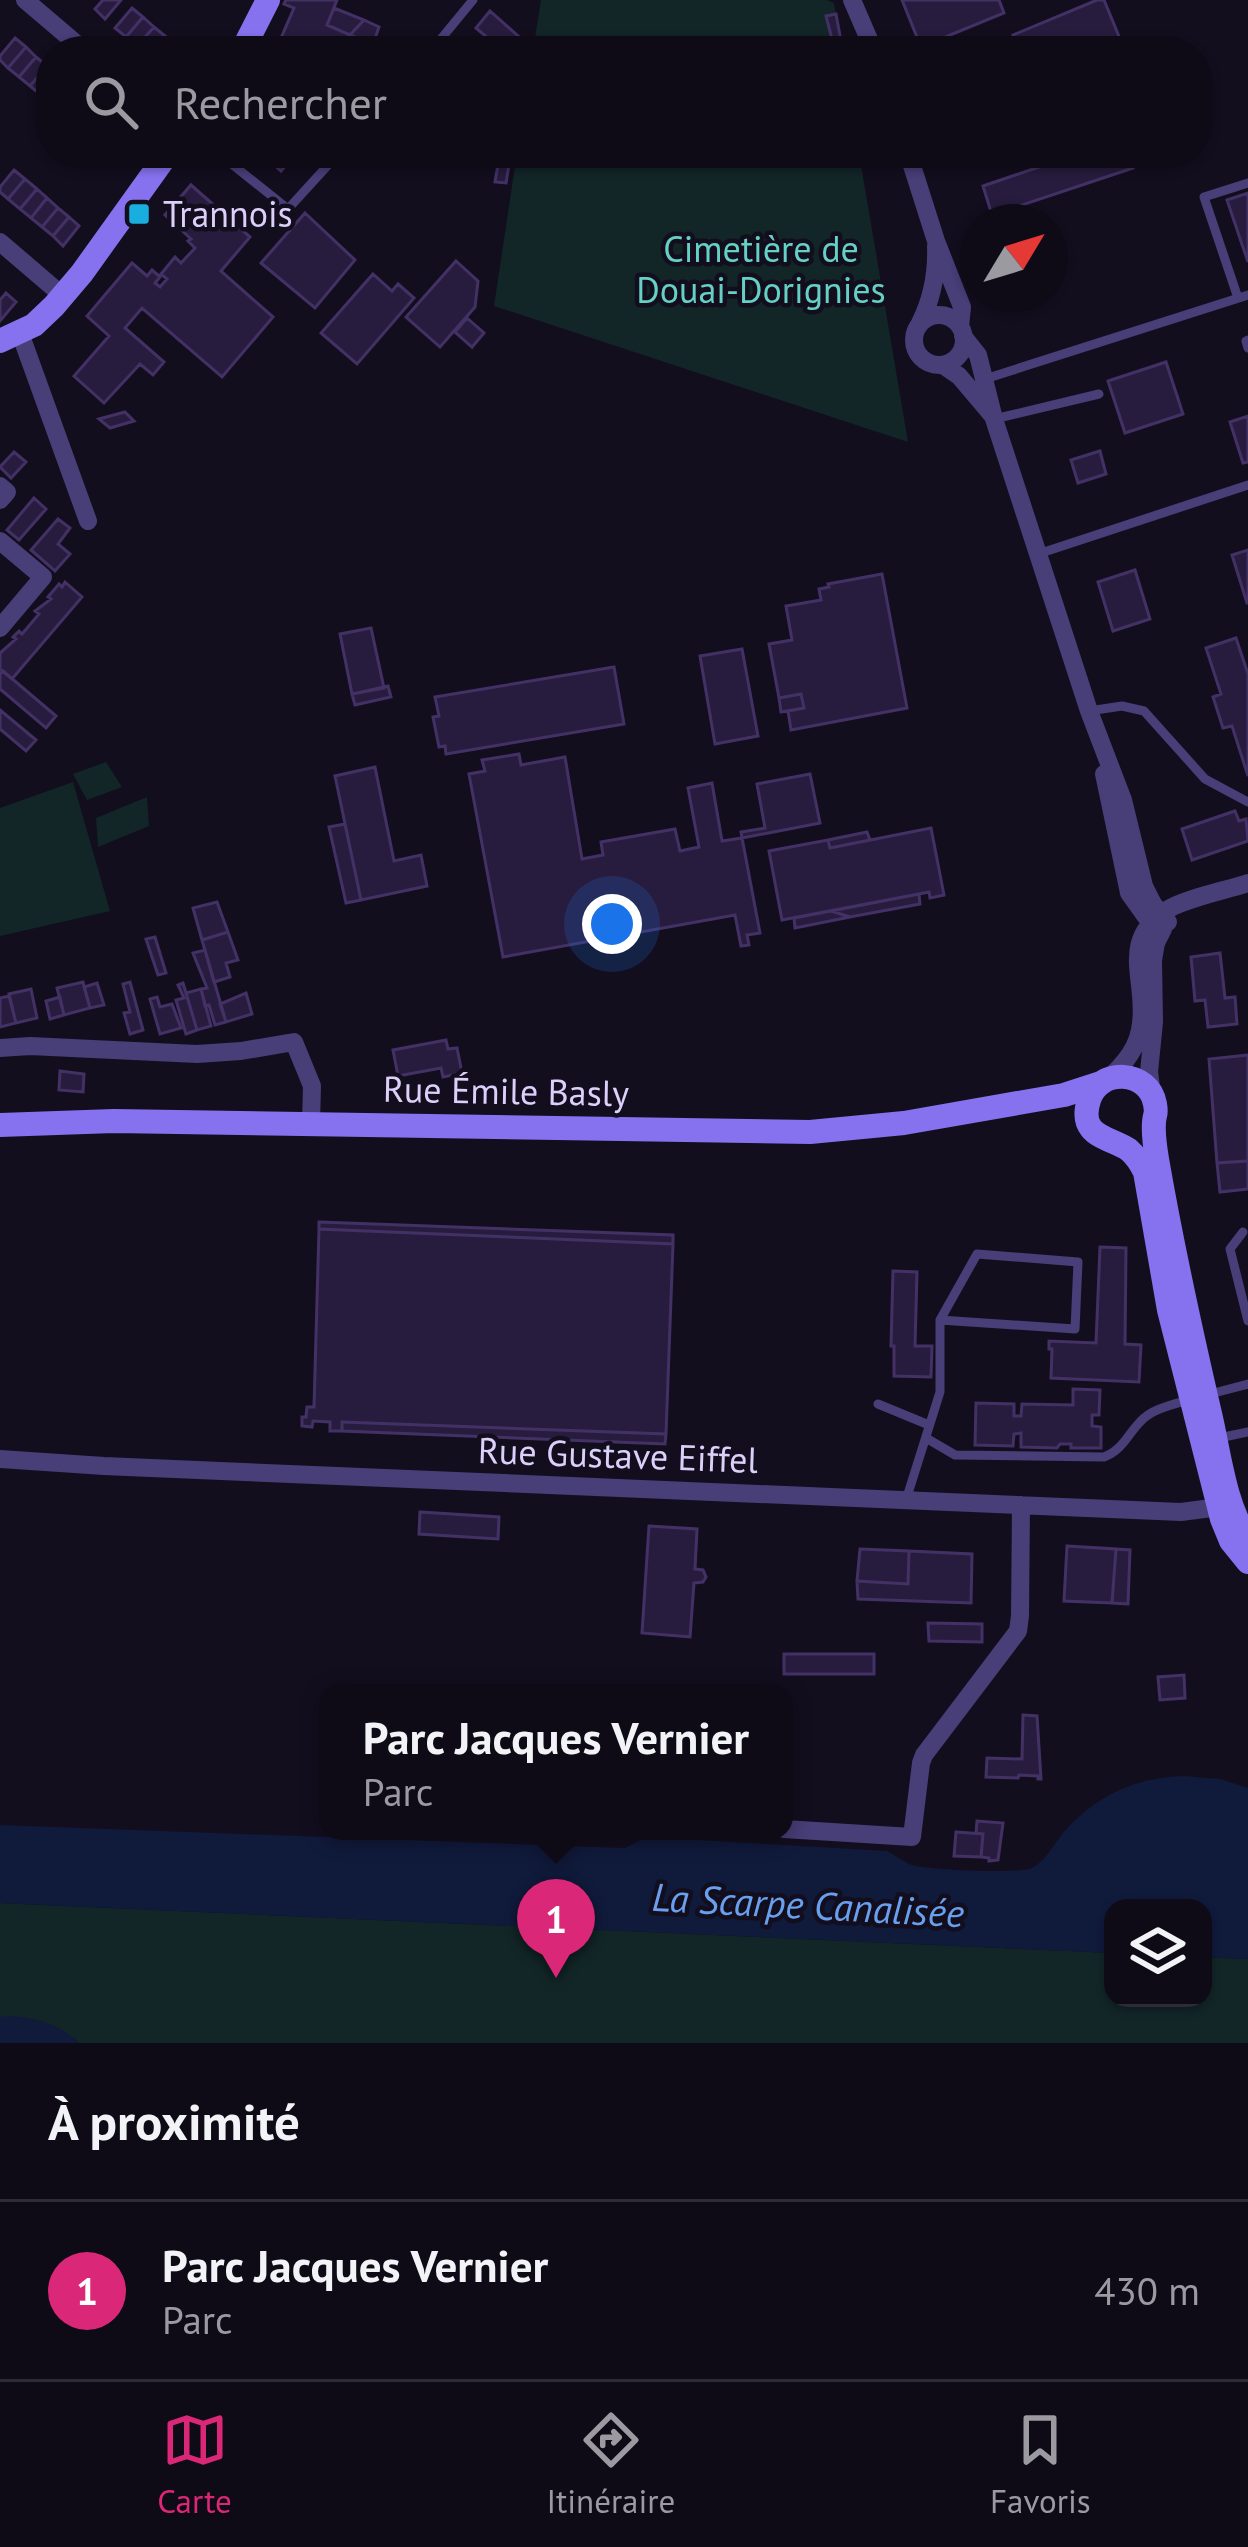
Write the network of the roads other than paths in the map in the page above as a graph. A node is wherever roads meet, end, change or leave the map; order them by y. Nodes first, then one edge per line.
1 (25, 0) edge
2 (268, 0) edge
3 (473, 0) edge
4 (852, 0) edge
5 (67, 36) edge
6 (250, 36) edge
7 (443, 36) edge
8 (868, 36) edge
9 (157, 168) edge
10 (237, 168) edge
11 (325, 168) edge
12 (913, 168) edge
13 (1248, 183) edge
14 (936, 241) junction
15 (0, 242) edge
16 (63, 296) junction
17 (1243, 296) edge
18 (920, 323) junction
19 (962, 331) junction
20 (10, 337) edge
21 (943, 365) junction
22 (978, 384) junction
23 (1099, 394) dead end
24 (994, 419) junction
25 (1248, 484) edge
26 (0, 486) edge
27 (0, 500) edge
28 (88, 521) dead end
29 (0, 541) edge
30 (1038, 554) junction
31 (0, 628) edge
32 (1089, 711) junction
33 (1248, 802) edge
34 (1248, 883) edge
35 (1160, 924) junction
36 (0, 1048) edge
37 (1104, 1081) junction
38 (1152, 1095) junction
39 (1007, 1103) junction
40 (1154, 1123) junction
41 (310, 1124) junction
42 (0, 1125) edge
43 (1092, 1129) junction
44 (1118, 1145) junction
45 (1243, 1232) dead end
46 (940, 1320) junction
47 (1248, 1321) edge
48 (1248, 1384) edge
49 (1199, 1397) junction
50 (878, 1404) dead end
51 (929, 1425) junction
52 (1248, 1432) edge
53 (926, 1438) junction
54 (1209, 1441) junction
55 (0, 1459) edge
56 (906, 1500) junction
57 (1021, 1505) junction
58 (1226, 1507) junction
59 (1248, 1540) edge
60 (1248, 1562) edge
61 (793, 1830) edge

1 - 5 street
2 - 6 street
3 - 7 lane
4 - 8 street
9 - 16 street
10 - 11 lane
12 - 14 street
13 - 17 lane
14 - 18 street
14 - 19 street
15 - 16 street
16 - 20 street
17 - 22 lane
18 - 19 street
18 - 21 street
19 - 21 street
19 - 22 street
20 - 28 street
21 - 22 street
22 - 24 street
23 - 24 lane
24 - 30 street
25 - 30 lane
26 - 27 street
29 - 31 street
30 - 32 street
32 - 33 lane
32 - 35 street
34 - 35 street
35 - 37 street
35 - 38 street
36 - 41 street
37 - 38 street
37 - 39 street, Rue Émile Basly
37 - 43 street
38 - 40 street
39 - 41 street, Rue Émile Basly
39 - 43 street, Rue Émile Basly
40 - 44 street
40 - 49 street
41 - 42 street, Rue Émile Basly
43 - 44 street
44 - 49 street
45 - 47 lane
46 - 46 lane
46 - 51 lane
48 - 49 lane
49 - 53 lane
49 - 54 street
50 - 51 lane
51 - 53 lane
52 - 54 lane
53 - 56 lane
54 - 58 street
55 - 56 street, Rue Gustave Eiffel
56 - 57 street, Rue Gustave Eiffel
57 - 58 street, Rue Gustave Eiffel
57 - 61 street
58 - 59 street
58 - 60 street

